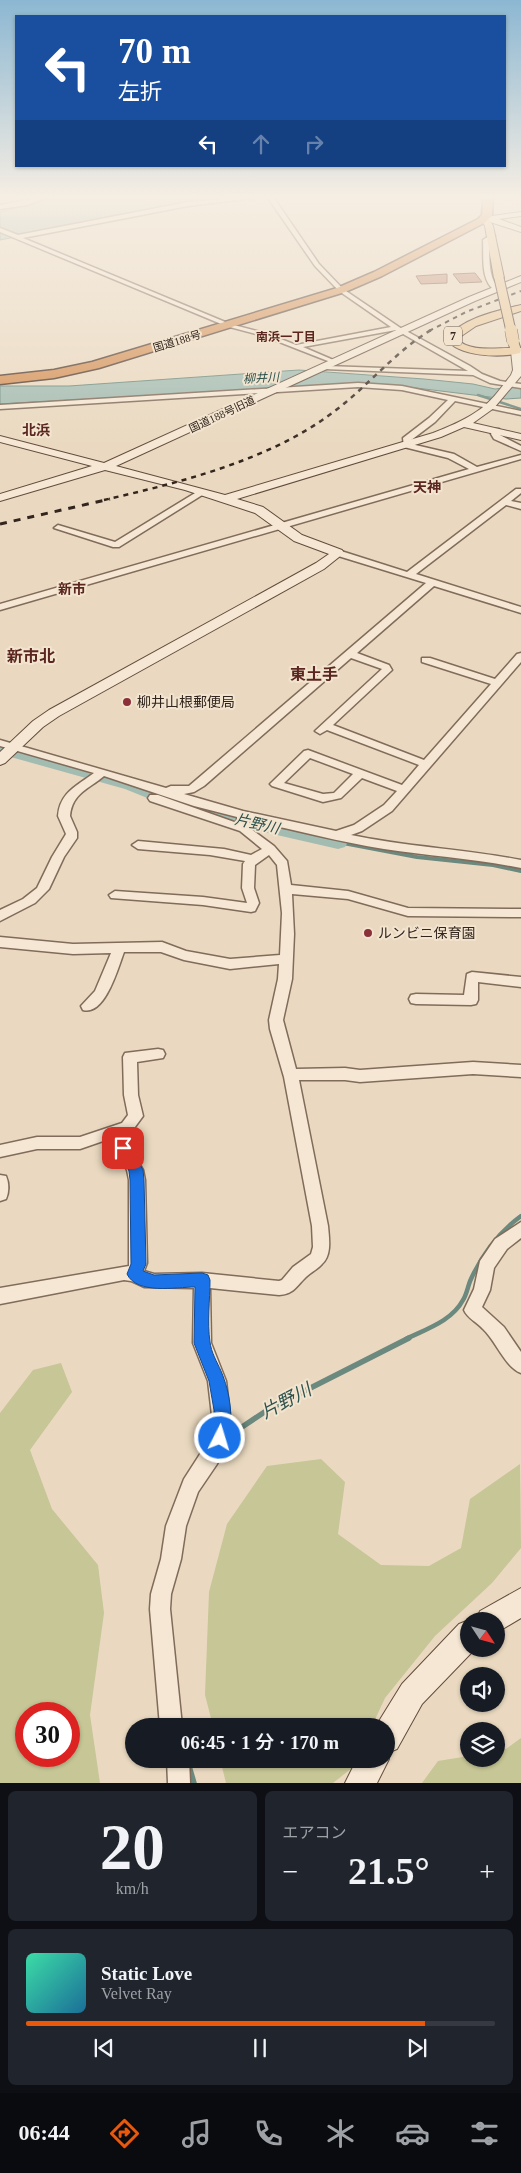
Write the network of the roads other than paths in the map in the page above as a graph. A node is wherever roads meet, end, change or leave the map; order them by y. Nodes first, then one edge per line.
1 (123, 281) edge
2 (332, 281) edge
3 (361, 281) edge
4 (491, 281) edge
5 (500, 281) edge
6 (515, 281) edge
7 (496, 289) junction
8 (341, 290) junction
9 (521, 308) edge
10 (228, 325) junction
11 (401, 329) junction
12 (294, 347) junction
13 (516, 348) edge
14 (335, 362) junction
15 (321, 368) junction
16 (474, 373) junction
17 (0, 380) edge
18 (507, 386) junction
19 (521, 386) edge
20 (275, 390) junction
21 (453, 399) junction
22 (493, 403) junction
23 (0, 407) edge
24 (521, 413) edge
25 (463, 424) junction
26 (496, 431) junction
27 (521, 437) edge
28 (0, 439) edge
29 (407, 444) junction
30 (521, 449) edge
31 (521, 457) edge
32 (105, 466) junction
33 (476, 470) junction
34 (519, 491) dead end
35 (203, 492) junction
36 (0, 498) edge
37 (224, 499) junction
38 (505, 502) junction
39 (521, 506) edge
40 (280, 526) junction
41 (58, 528) dead end
42 (338, 553) junction
43 (410, 574) junction
44 (434, 582) junction
45 (0, 607) edge
46 (521, 610) edge
47 (350, 654) junction
48 (521, 656) edge
49 (426, 660) dead end
50 (497, 683) junction
51 (7, 745) edge
52 (0, 760) edge
53 (426, 764) junction
54 (361, 773) junction
55 (98, 776) junction
56 (147, 785) junction
57 (404, 790) junction
58 (154, 798) dead end
59 (243, 821) junction
60 (338, 835) junction
61 (138, 845) dead end
62 (270, 849) junction
63 (253, 859) junction
64 (521, 864) edge
65 (285, 889) junction
66 (115, 895) dead end
67 (521, 913) edge
68 (0, 917) edge
69 (0, 942) edge
70 (119, 949) junction
71 (286, 960) junction
72 (521, 982) edge
73 (416, 999) dead end
74 (88, 1006) dead end
75 (158, 1054) dead end
76 (521, 1071) edge
77 (291, 1075) junction
78 (123, 1148) dead end
79 (0, 1151) edge
80 (0, 1181) edge
81 (0, 1194) edge
82 (521, 1229) edge
83 (134, 1274) junction
84 (202, 1280) junction
85 (0, 1296) edge
86 (521, 1365) edge
87 (521, 1602) edge
88 (505, 1612) edge
89 (460, 1643) edge
90 (170, 1718) edge
91 (395, 1723) edge
92 (178, 1768) edge
93 (369, 1768) edge
94 (179, 1783) edge
95 (360, 1783) edge

1 - 10 street
2 - 8 street
3 - 8 highway, 国道188号
4 - 7 street
5 - 13 main road, bridge
6 - 7 street, 国道188号旧道
7 - 11 street, 国道188号旧道
8 - 10 highway, 国道188号
8 - 11 street
9 - 13 main road, 7
10 - 12 street
10 - 17 highway, 国道188号
11 - 12 street
11 - 14 street, 国道188号旧道
11 - 16 street
12 - 14 street
13 - 18 street
14 - 15 street, 国道188号旧道
15 - 16 street
15 - 20 street, 国道188号旧道
16 - 18 street
18 - 19 street
18 - 22 street
20 - 21 street
20 - 23 street
20 - 32 street, 国道188号旧道
21 - 22 street
21 - 29 street
22 - 24 street
22 - 25 street
25 - 26 street
25 - 29 street
26 - 27 street
26 - 30 street
28 - 32 street
29 - 33 street
29 - 37 street
31 - 33 street
32 - 35 street
32 - 36 street, 国道188号旧道
33 - 40 street
34 - 38 street
35 - 37 street
35 - 41 street
37 - 40 street
38 - 39 street
38 - 43 street
40 - 42 street
40 - 45 street
42 - 43 street
42 - 51 street
43 - 44 street
44 - 46 street
44 - 47 street
47 - 53 street
47 - 56 street
48 - 50 street
49 - 50 street
50 - 53 street
51 - 52 street
51 - 55 street
53 - 57 street
54 - 54 street
54 - 57 street
55 - 56 street
55 - 68 street
56 - 59 street
57 - 60 street
58 - 59 street
59 - 60 street
59 - 62 street
60 - 64 street
61 - 63 street
62 - 63 street
62 - 65 street
63 - 66 street
65 - 67 street
65 - 71 street
69 - 70 street
70 - 71 street
70 - 74 street
71 - 77 street
72 - 73 street
75 - 79 street
76 - 77 street
77 - 84 street
78 - 83 street
80 - 81 street
82 - 86 street
83 - 84 street
83 - 85 street
84 - 90 street
87 - 88 street
89 - 91 street
92 - 94 street
93 - 95 street

